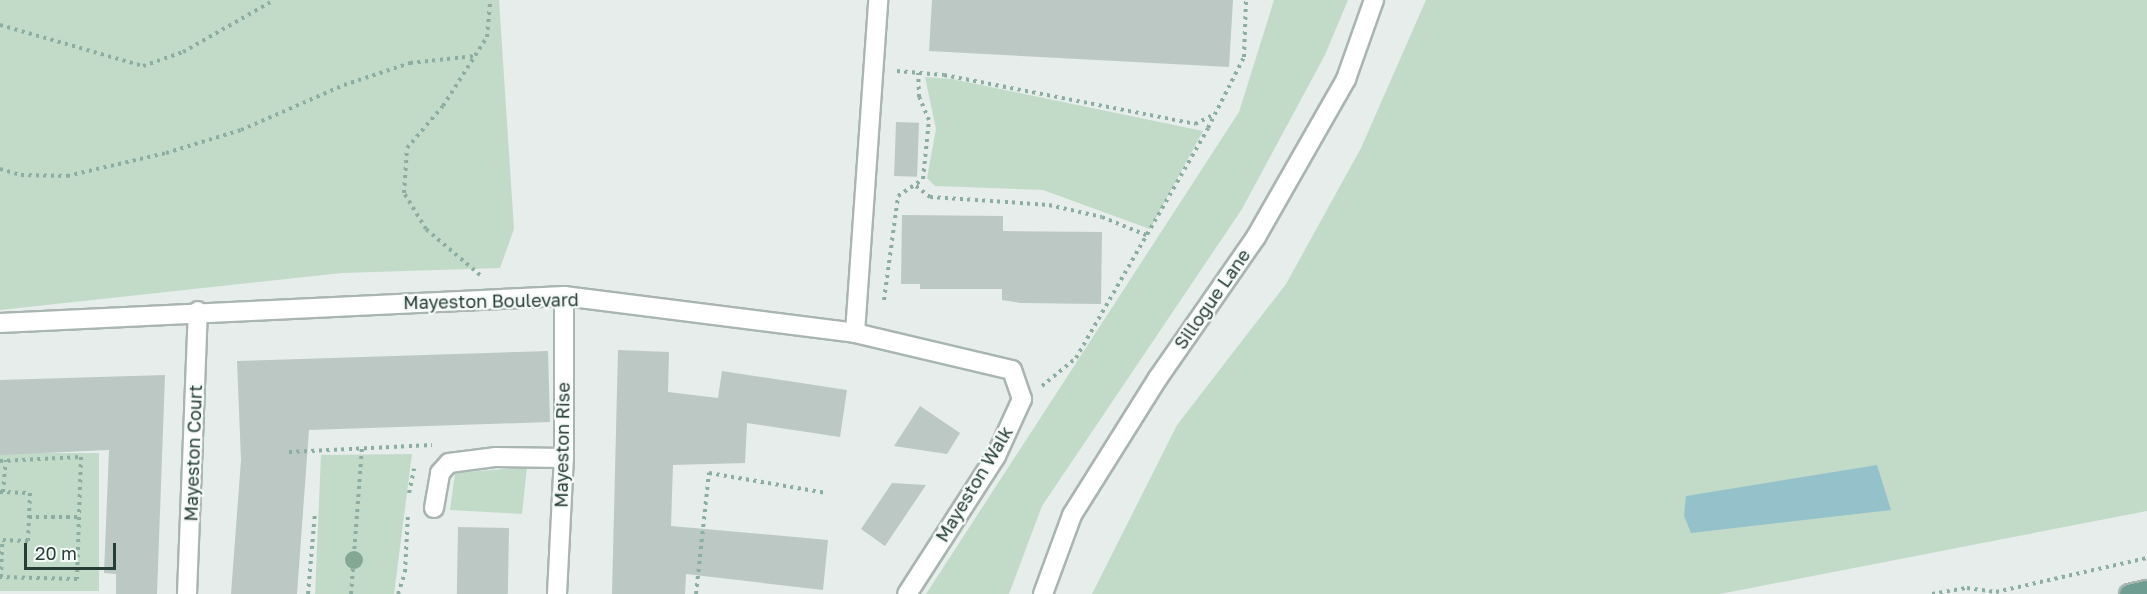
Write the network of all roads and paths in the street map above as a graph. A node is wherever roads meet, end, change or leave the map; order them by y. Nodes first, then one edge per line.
1 (274, 0) edge
2 (490, 0) edge
3 (878, 0) edge
4 (1246, 0) edge
5 (1374, 0) edge
6 (0, 25) edge
7 (475, 56) junction
8 (873, 68) junction
9 (918, 73) junction
10 (1215, 113) junction
11 (0, 169) edge
12 (915, 186) junction
13 (1146, 236) junction
14 (858, 295) junction
15 (564, 296) junction
16 (499, 299) junction
17 (198, 311) junction
18 (0, 323) edge
19 (855, 333) junction
20 (1022, 399) junction
21 (440, 444) dead end
22 (362, 448) junction
23 (289, 452) dead end
24 (564, 458) junction
25 (6, 460) junction
26 (0, 461) edge
27 (2, 492) edge
28 (826, 493) dead end
29 (434, 508) dead end
30 (315, 513) dead end
31 (29, 517) junction
32 (79, 517) junction
33 (1, 540) edge
34 (2147, 558) edge
35 (0, 577) edge
36 (2147, 590) edge
37 (187, 594) edge
38 (308, 594) edge
39 (351, 594) edge
40 (557, 594) edge
41 (696, 594) edge
42 (907, 594) edge
43 (1042, 594) edge
44 (1932, 594) edge
45 (2129, 594) edge

1 - 6 path
2 - 7 path
3 - 8 street
4 - 10 path
5 - 43 street, Sillogue Lane
7 - 11 path
7 - 16 path
8 - 9 path
8 - 14 street
9 - 10 path
9 - 12 path
10 - 13 path
12 - 13 path
12 - 14 path
13 - 20 path
14 - 19 street
15 - 16 street, Mayeston Boulevard
15 - 19 street, Mayeston Boulevard
15 - 24 street, Mayeston Rise
16 - 17 street, Mayeston Boulevard
17 - 18 street, Mayeston Boulevard
17 - 37 street, Mayeston Court
19 - 20 street, Mayeston Boulevard
20 - 42 street, Mayeston Walk
21 - 22 path
22 - 23 path
22 - 39 path
24 - 29 street
24 - 40 street, Mayeston Rise
25 - 26 path
25 - 27 path
25 - 32 path
27 - 31 path
28 - 41 path
30 - 38 path
31 - 32 path
31 - 33 path
32 - 35 path
33 - 35 path
34 - 44 path
36 - 45 main road

